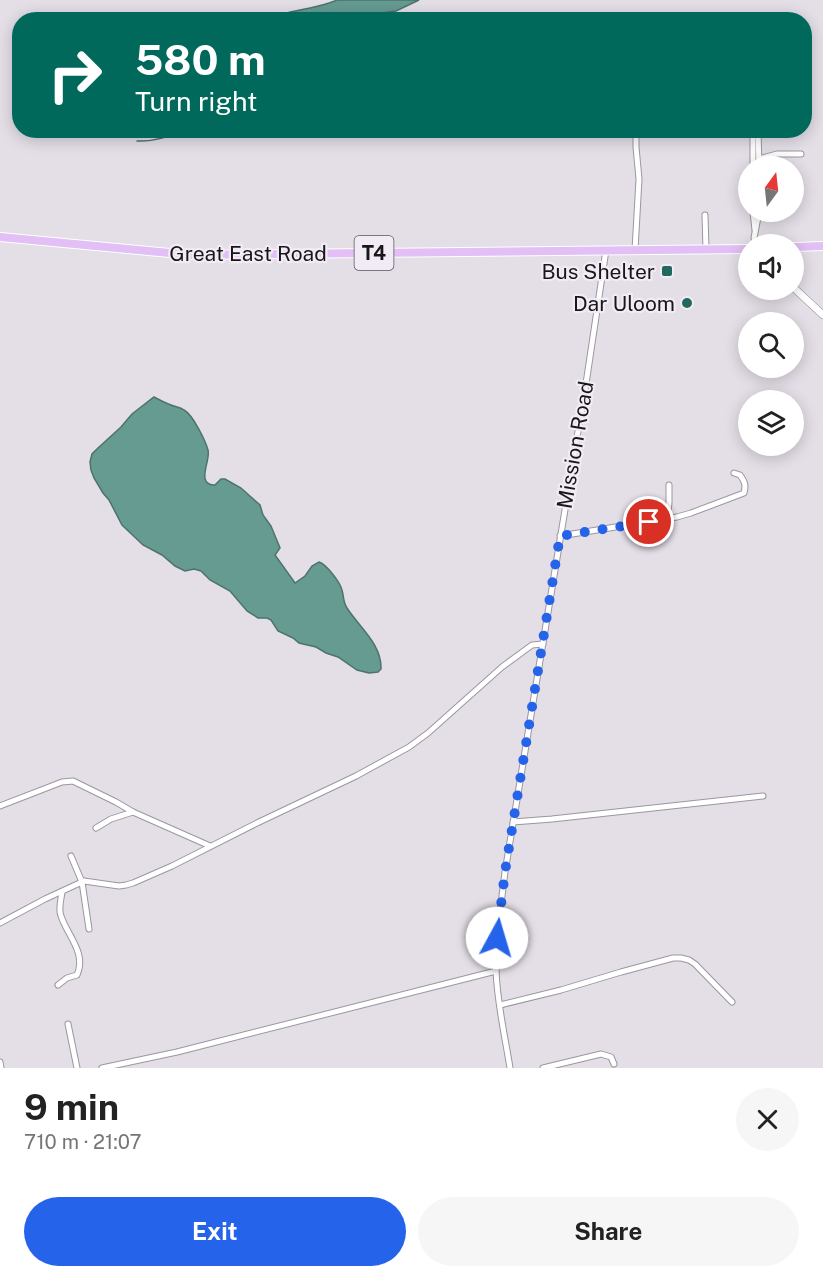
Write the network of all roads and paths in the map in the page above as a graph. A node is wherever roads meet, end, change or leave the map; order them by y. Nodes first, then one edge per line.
1 (636, 138) edge
2 (753, 138) edge
3 (758, 138) edge
4 (801, 154) dead end
5 (753, 156) edge
6 (759, 156) edge
7 (770, 156) edge
8 (705, 215) dead end
9 (754, 222) edge
10 (757, 222) edge
11 (755, 231) junction
12 (755, 234) edge
13 (0, 237) edge
14 (823, 246) edge
15 (804, 247) edge
16 (705, 249) junction
17 (738, 249) edge
18 (606, 250) junction
19 (635, 250) junction
20 (804, 297) edge
21 (823, 315) edge
22 (734, 473) dead end
23 (669, 485) dead end
24 (667, 519) junction
25 (560, 536) junction
26 (543, 644) junction
27 (763, 796) dead end
28 (0, 806) edge
29 (133, 812) junction
30 (513, 822) junction
31 (96, 828) dead end
32 (210, 846) junction
33 (71, 856) dead end
34 (82, 882) junction
35 (62, 892) junction
36 (0, 923) edge
37 (89, 929) dead end
38 (496, 971) junction
39 (58, 985) dead end
40 (732, 1002) dead end
41 (500, 1005) junction
42 (68, 1024) dead end
43 (0, 1062) edge
44 (614, 1064) dead end
45 (1, 1068) edge
46 (77, 1068) edge
47 (102, 1068) edge
48 (510, 1068) edge
49 (543, 1068) edge

1 - 19 street
2 - 5 street
3 - 6 street
4 - 7 street
8 - 16 street
9 - 11 street
10 - 11 street
11 - 12 street
13 - 18 highway, Great East Road / T4
14 - 15 highway
16 - 17 highway, Great East Road / T4
16 - 19 highway, Great East Road / T4
18 - 19 highway, Great East Road / T4
18 - 25 street, Mission Road
20 - 21 street
22 - 24 street
23 - 24 street
24 - 25 street
25 - 26 street, Mission Road
26 - 30 street, Mission Road
26 - 32 street
27 - 30 street
28 - 29 street
29 - 31 street
29 - 32 street
30 - 38 street, Mission Road
32 - 34 street
33 - 34 street
34 - 35 street
34 - 37 street
35 - 36 street
35 - 39 street
38 - 41 street, Mission Road
38 - 47 street
40 - 41 street
41 - 48 street, Mission Road
42 - 46 street
43 - 45 street
44 - 49 street

